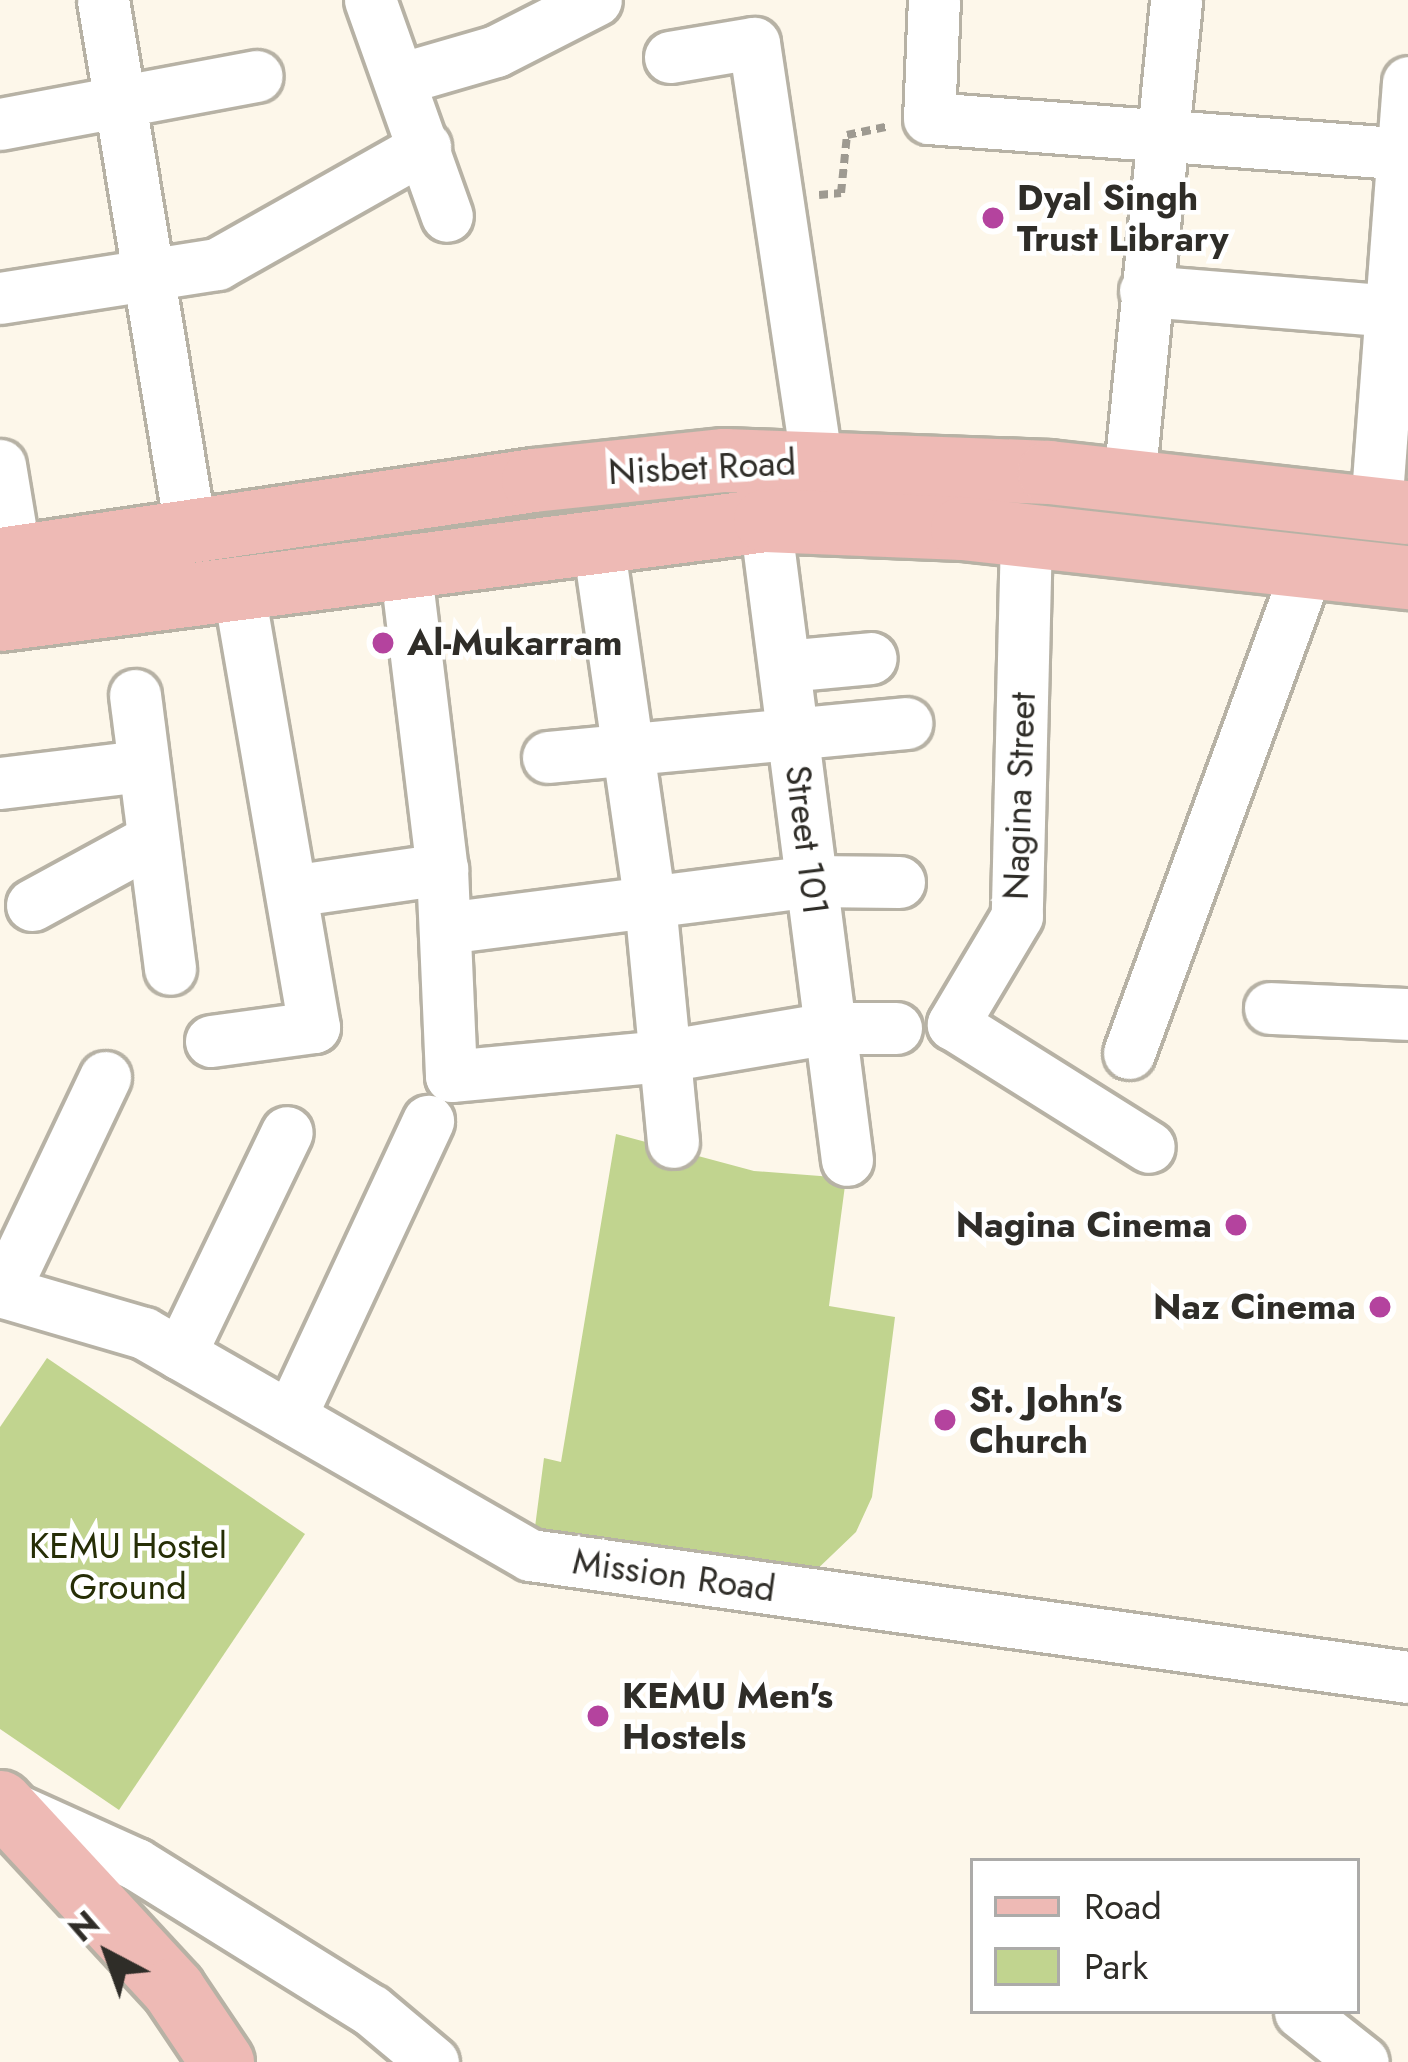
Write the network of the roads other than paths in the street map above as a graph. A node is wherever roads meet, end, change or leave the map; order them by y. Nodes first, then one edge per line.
1 (103, 0) edge
2 (370, 0) edge
3 (596, 0) edge
4 (934, 0) edge
5 (1176, 0) edge
6 (670, 57) dead end
7 (256, 76) dead end
8 (403, 78) junction
9 (1408, 82) edge
10 (118, 103) junction
11 (0, 124) edge
12 (1160, 129) junction
13 (424, 147) junction
14 (1404, 153) edge
15 (447, 217) dead end
16 (150, 278) junction
17 (1145, 291) junction
18 (0, 298) edge
19 (1397, 311) edge
20 (816, 460) junction
21 (0, 465) edge
22 (972, 467) junction
23 (1129, 481) junction
24 (1392, 510) edge
25 (765, 520) junction
26 (962, 528) junction
27 (190, 534) junction
28 (1026, 536) junction
29 (598, 543) junction
30 (8, 557) edge
31 (405, 566) junction
32 (1307, 569) junction
33 (1408, 577) edge
34 (238, 588) junction
35 (0, 620) edge
36 (871, 658) dead end
37 (785, 666) junction
38 (135, 695) dead end
39 (906, 723) dead end
40 (793, 729) junction
41 (628, 748) junction
42 (548, 757) dead end
43 (140, 766) junction
44 (0, 783) edge
45 (151, 840) junction
46 (442, 869) junction
47 (812, 881) junction
48 (899, 882) dead end
49 (291, 891) junction
50 (650, 903) junction
51 (32, 904) dead end
52 (445, 928) junction
53 (170, 969) dead end
54 (1270, 1008) dead end
55 (1408, 1014) edge
56 (830, 1028) junction
57 (896, 1028) dead end
58 (211, 1041) dead end
59 (1129, 1053) dead end
60 (664, 1056) junction
61 (105, 1077) dead end
62 (428, 1121) dead end
63 (287, 1132) dead end
64 (673, 1142) dead end
65 (1149, 1148) dead end
66 (847, 1160) dead end
67 (1, 1291) edge
68 (180, 1354) junction
69 (290, 1417) junction
70 (1408, 1677) edge
71 (0, 1804) edge
72 (1303, 2014) edge
73 (222, 2062) edge
74 (433, 2062) edge
75 (1364, 2062) edge

1 - 10 street
2 - 8 street
3 - 8 street
4 - 12 street
5 - 12 street
6 - 20 street
7 - 10 street
8 - 13 street
9 - 14 street
10 - 11 street
10 - 16 street
12 - 14 street
12 - 17 street
13 - 15 street
13 - 16 street
14 - 19 street
16 - 18 street
16 - 27 street
17 - 19 street
17 - 23 street
19 - 24 street
20 - 22 main road, Nisbet Road
20 - 27 main road, Nisbet Road
21 - 30 street
22 - 23 main road, Nisbet Road
22 - 26 main road
23 - 24 main road, Nisbet Road
25 - 26 main road, Nisbet Road
25 - 29 main road, Nisbet Road
25 - 37 street, Street 101
26 - 28 main road, Nisbet Road
27 - 30 main road, Nisbet Road
28 - 32 main road, Nisbet Road
28 - 65 street, Nagina Street
29 - 31 main road, Nisbet Road
29 - 41 street
31 - 34 main road, Nisbet Road
31 - 46 street
32 - 33 main road, Nisbet Road
32 - 59 street
34 - 35 main road, Nisbet Road
34 - 49 street
36 - 37 street
37 - 40 street, Street 101
38 - 43 street
39 - 40 street
40 - 41 street
40 - 47 street, Street 101
41 - 42 street
41 - 50 street
43 - 44 street
43 - 45 street
45 - 51 street
45 - 53 street
46 - 49 street
46 - 52 street
47 - 48 street
47 - 50 street
47 - 56 street, Street 101
49 - 58 street
50 - 52 street
50 - 60 street
52 - 60 street
54 - 55 street
56 - 57 street
56 - 60 street
56 - 66 street, Street 101
60 - 64 street
61 - 67 street
62 - 69 street
63 - 68 street
67 - 68 street, Mission Road
68 - 69 street, Mission Road
69 - 70 street, Mission Road
71 - 73 main road
71 - 74 street
72 - 75 street

